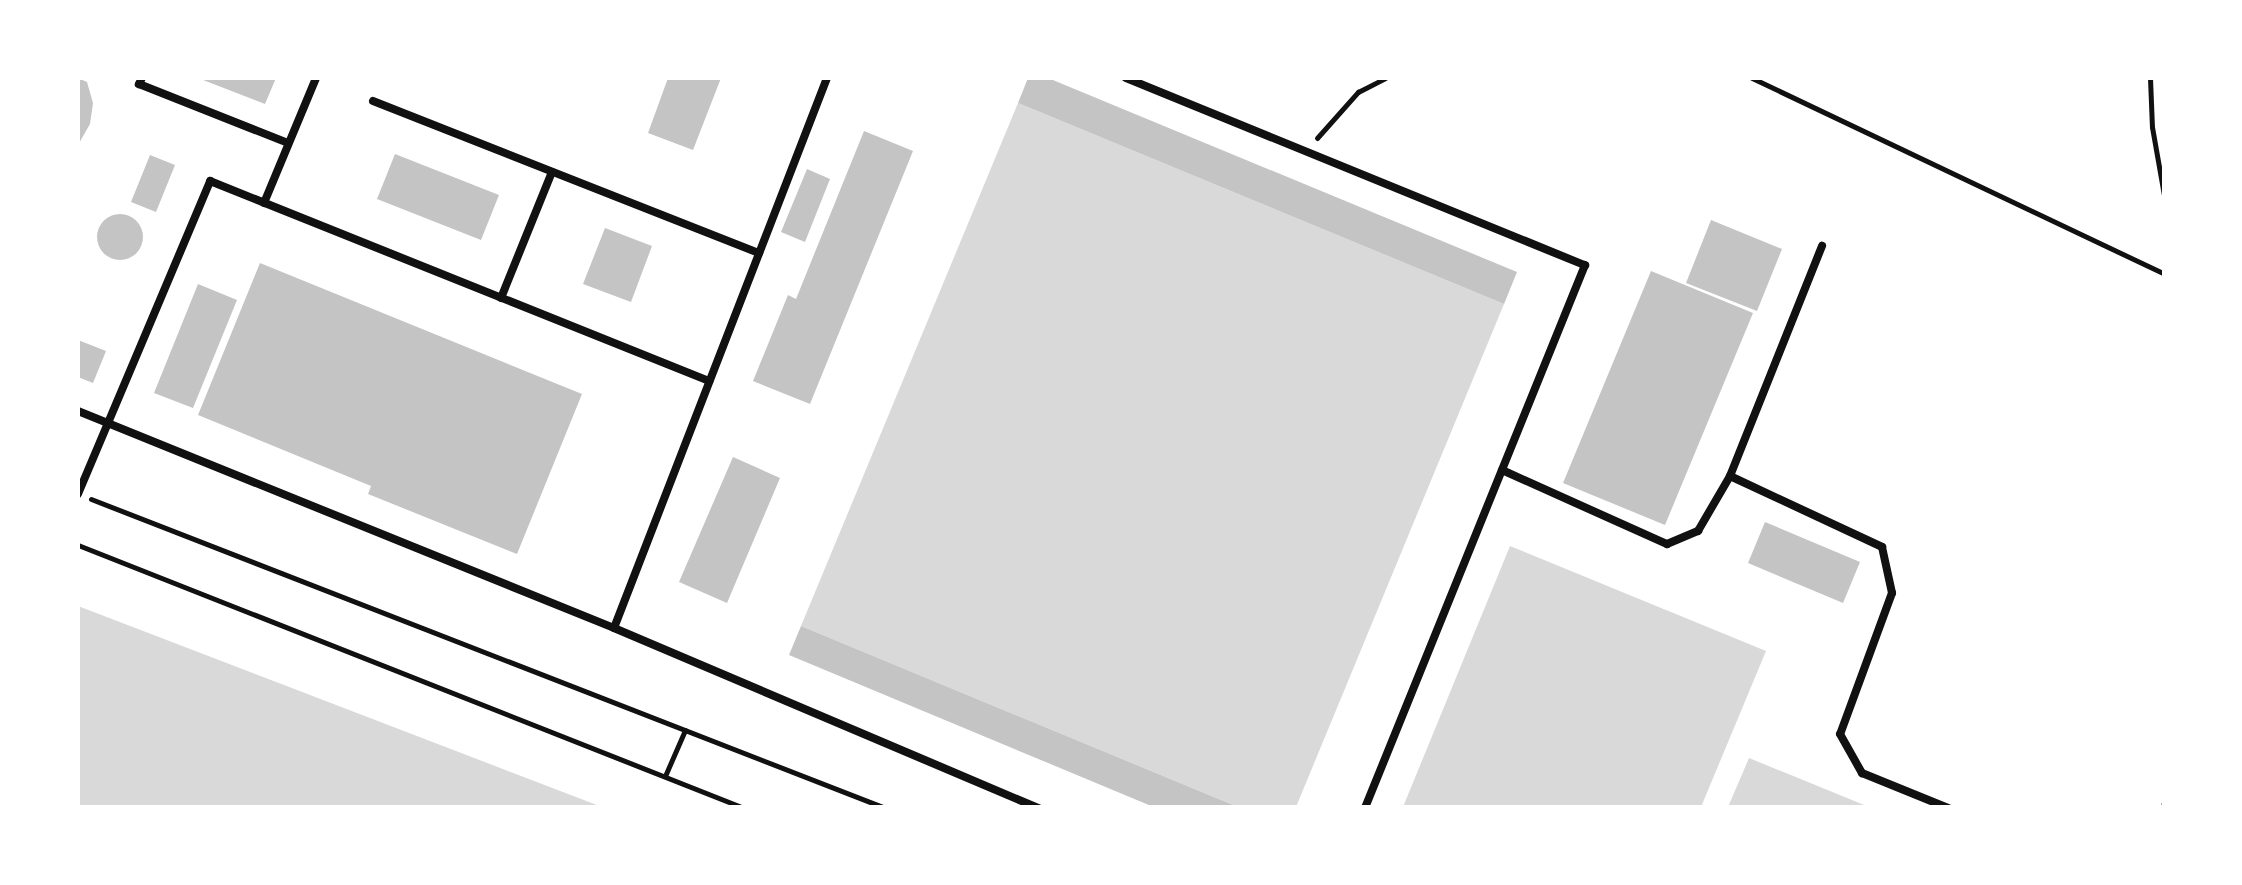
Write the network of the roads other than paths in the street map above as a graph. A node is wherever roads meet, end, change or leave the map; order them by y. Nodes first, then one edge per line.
1 (142, 78) edge
2 (316, 78) edge
3 (826, 78) edge
4 (1126, 78) edge
5 (373, 101) dead end
6 (288, 143) junction
7 (552, 172) junction
8 (264, 203) junction
9 (1822, 246) dead end
10 (759, 253) junction
11 (502, 298) junction
12 (710, 381) junction
13 (78, 411) edge
14 (107, 424) junction
15 (1502, 470) junction
16 (1730, 476) junction
17 (78, 494) edge
18 (614, 628) junction
19 (1040, 808) edge
20 (1365, 808) edge
21 (1948, 808) edge

1 - 6 lane
2 - 6 lane
3 - 10 lane
4 - 15 lane
5 - 7 lane
6 - 8 lane
7 - 10 lane
7 - 11 lane
8 - 11 lane
8 - 14 lane
9 - 16 lane
10 - 12 lane
11 - 12 lane
12 - 18 lane
13 - 14 lane
14 - 17 lane
14 - 18 lane
15 - 16 lane
15 - 20 lane
16 - 21 lane
18 - 19 lane

